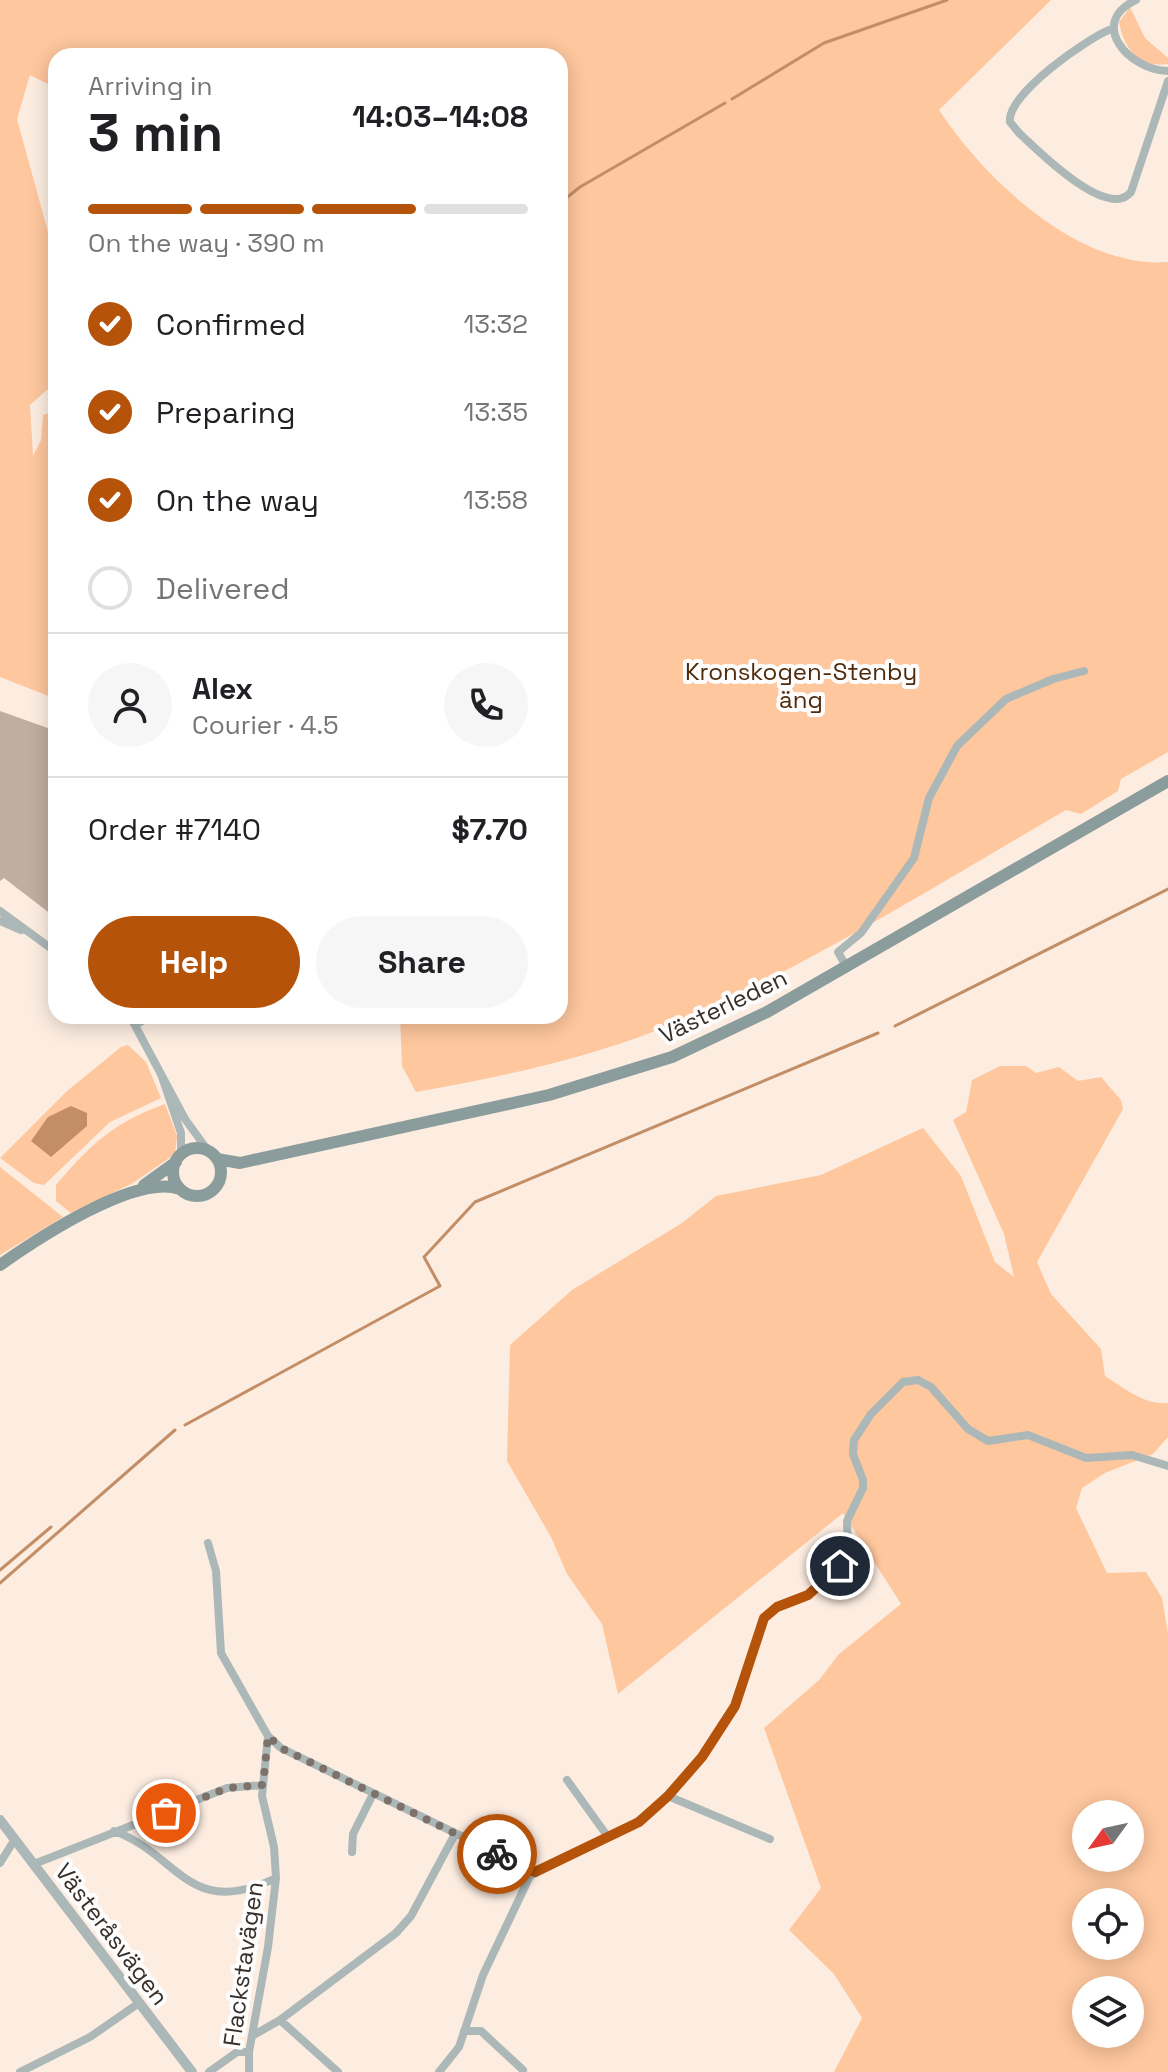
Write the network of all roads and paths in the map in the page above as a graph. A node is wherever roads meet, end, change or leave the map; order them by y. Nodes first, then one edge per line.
1 (1136, 0) edge
2 (1114, 28) junction
3 (1168, 71) edge
4 (1168, 81) edge
5 (1084, 671) dead end
6 (1168, 781) edge
7 (0, 911) edge
8 (0, 921) edge
9 (23, 931) junction
10 (48, 947) edge
11 (847, 968) junction
12 (136, 1025) edge
13 (162, 1077) junction
14 (213, 1156) junction
15 (179, 1159) junction
16 (253, 1160) junction
17 (219, 1183) junction
18 (180, 1189) junction
19 (134, 1192) junction
20 (0, 1265) edge
21 (1168, 1466) edge
22 (208, 1543) dead end
23 (268, 1736) junction
24 (567, 1780) dead end
25 (263, 1785) junction
26 (373, 1794) junction
27 (668, 1796) junction
28 (0, 1820) edge
29 (114, 1831) junction
30 (455, 1834) junction
31 (608, 1837) junction
32 (15, 1839) junction
33 (770, 1839) dead end
34 (352, 1852) dead end
35 (0, 1863) edge
36 (34, 1864) junction
37 (535, 1872) junction
38 (276, 1878) junction
39 (139, 2003) junction
40 (280, 2020) junction
41 (464, 2031) junction
42 (252, 2036) junction
43 (249, 2052) junction
44 (523, 2070) edge
45 (20, 2072) edge
46 (192, 2072) edge
47 (209, 2072) edge
48 (249, 2072) edge
49 (338, 2072) edge
50 (439, 2072) edge

1 - 2 street
2 - 3 street
2 - 4 street
5 - 11 street
6 - 11 main road, Västerleden
7 - 9 street
8 - 9 street
9 - 10 street
11 - 16 main road, Västerleden
12 - 13 street
13 - 14 street
13 - 15 street
14 - 15 main road
14 - 16 main road, Västerleden
14 - 17 main road
15 - 18 main road
15 - 19 main road
16 - 17 main road, Västerleden
17 - 18 main road
18 - 19 main road
19 - 20 main road
21 - 27 street
22 - 23 street
23 - 25 street, Flackstavägen
23 - 26 street
24 - 31 street
25 - 29 street
25 - 38 street, Flackstavägen
26 - 30 street
26 - 34 street
27 - 31 street
27 - 33 street
28 - 32 street, Västeråsvägen
29 - 36 street
29 - 38 street
30 - 37 street
30 - 40 street
31 - 37 street
32 - 35 street
32 - 36 street, Västeråsvägen
36 - 39 street, Västeråsvägen
37 - 41 street
38 - 42 street, Flackstavägen
39 - 45 street
39 - 46 street, Västeråsvägen
40 - 42 street
40 - 49 street
41 - 44 street
41 - 50 street
42 - 43 street, Flackstavägen
43 - 47 street
43 - 48 street, Flackstavägen

